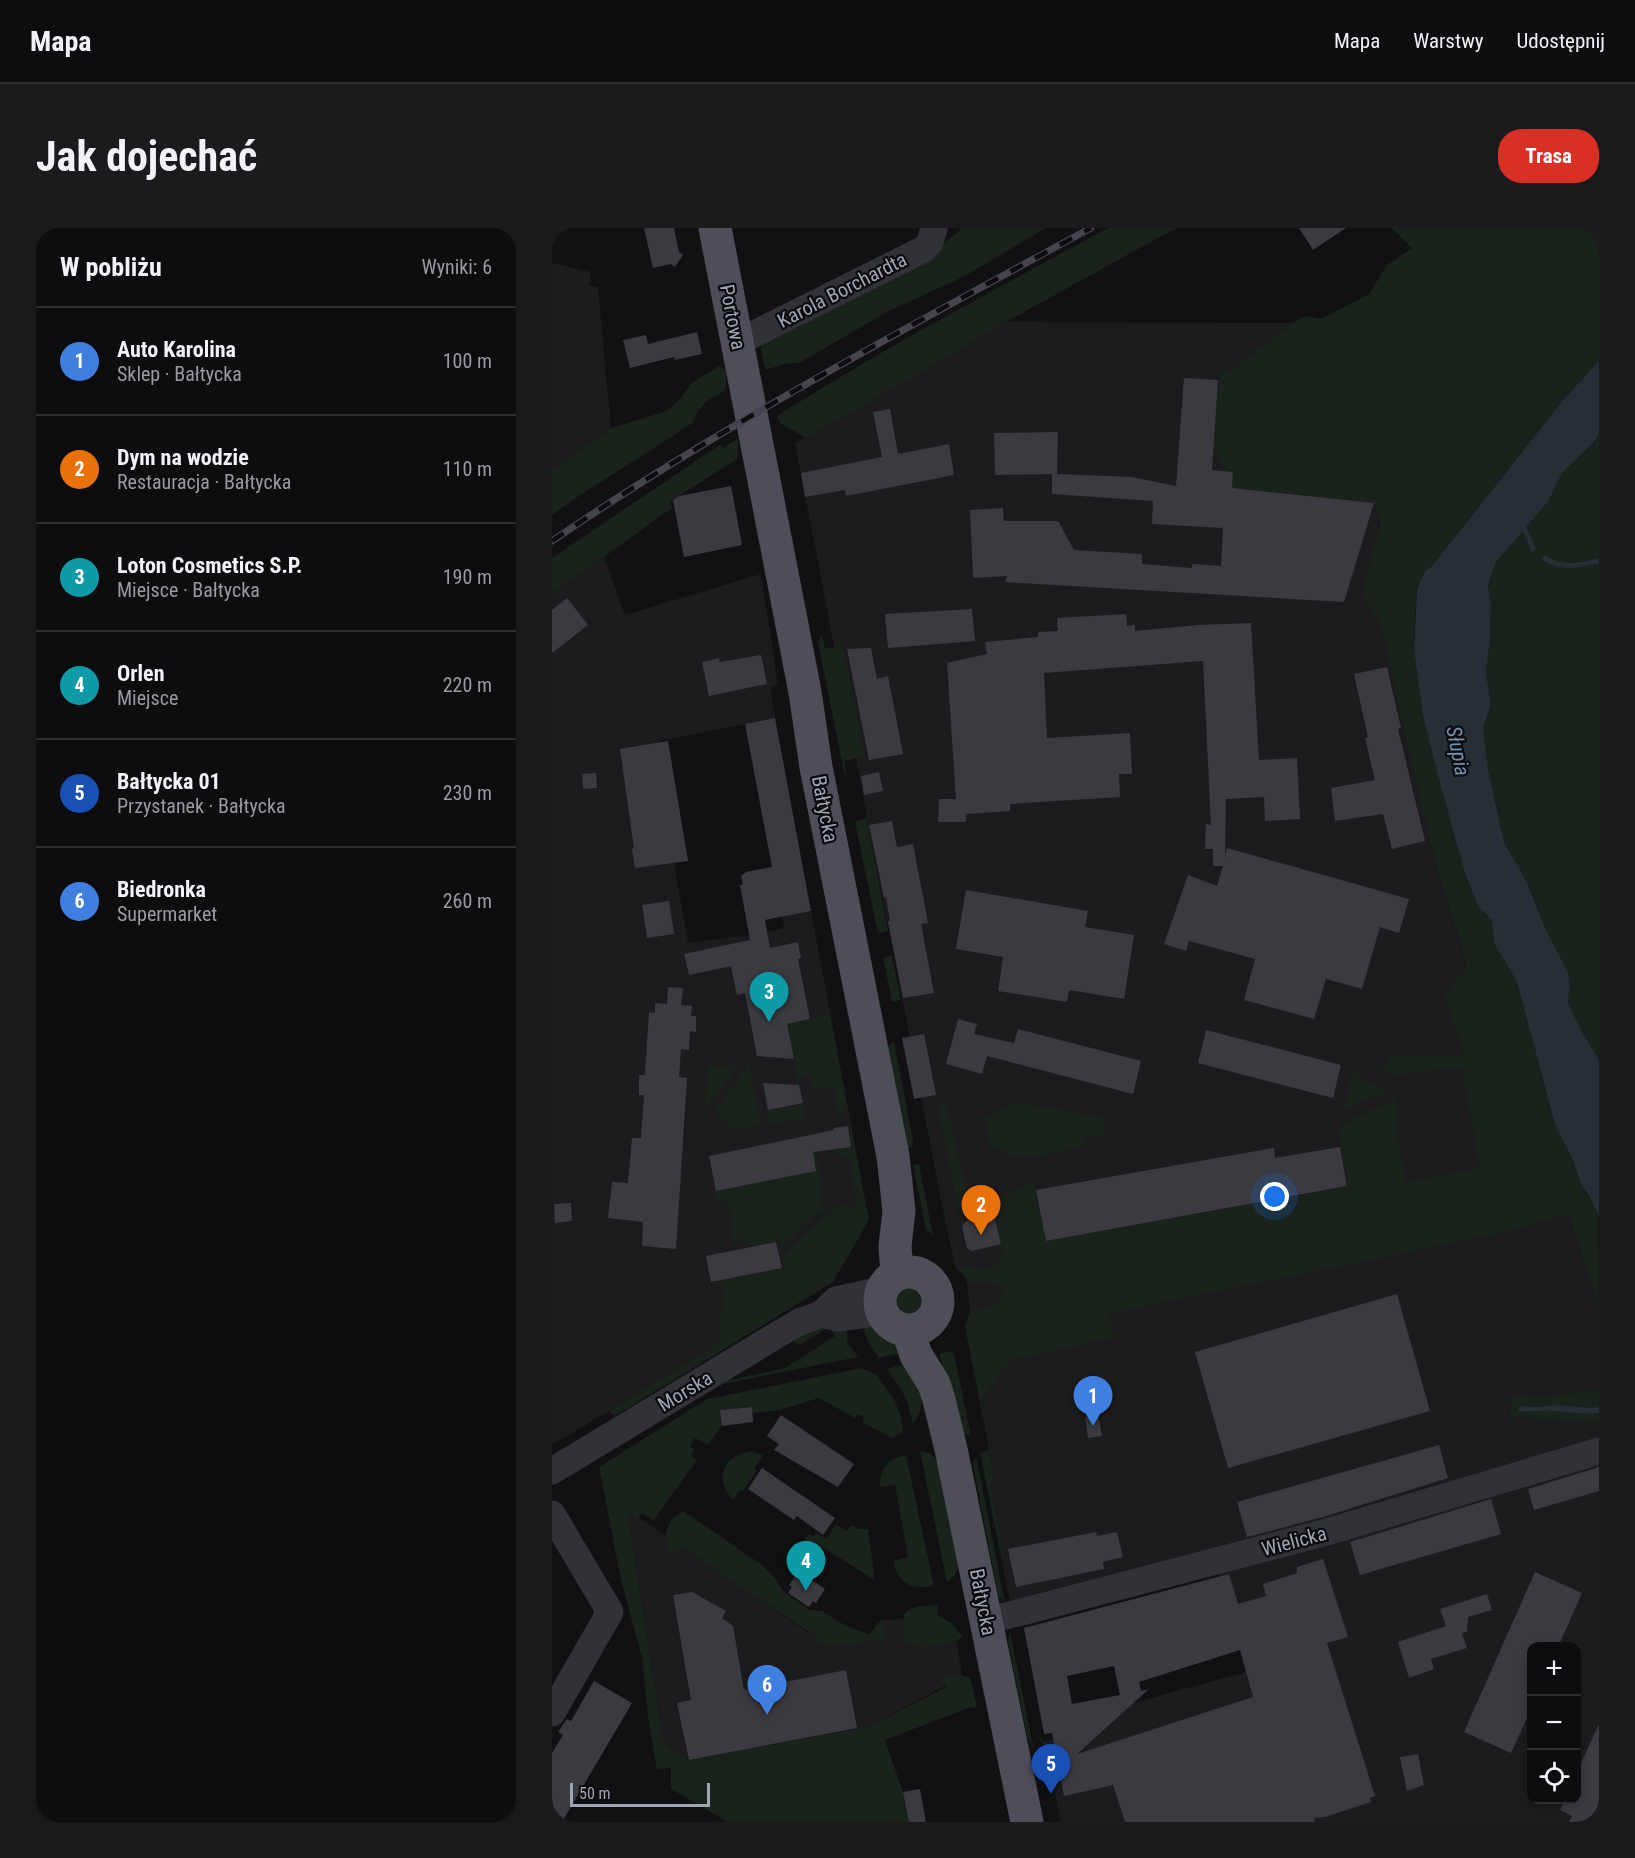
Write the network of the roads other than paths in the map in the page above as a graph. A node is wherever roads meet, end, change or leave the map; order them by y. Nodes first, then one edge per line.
1 (715, 228) edge
2 (934, 228) edge
3 (738, 342) junction
4 (751, 406) joint
5 (894, 1287) junction
6 (917, 1328) junction
7 (1599, 1451) edge
8 (552, 1471) edge
9 (552, 1514) edge
10 (986, 1620) junction
11 (552, 1713) edge
12 (1027, 1822) edge

1 - 3 main road, Portowa
2 - 3 street, Karola Borchardta
3 - 4 main road, Portowa
4 - 5 main road, Bałtycka
5 - 6 main road
5 - 6 main road
5 - 8 street, Morska
6 - 10 main road, Bałtycka
7 - 10 street, Wielicka
9 - 11 street
10 - 12 main road, Bałtycka

